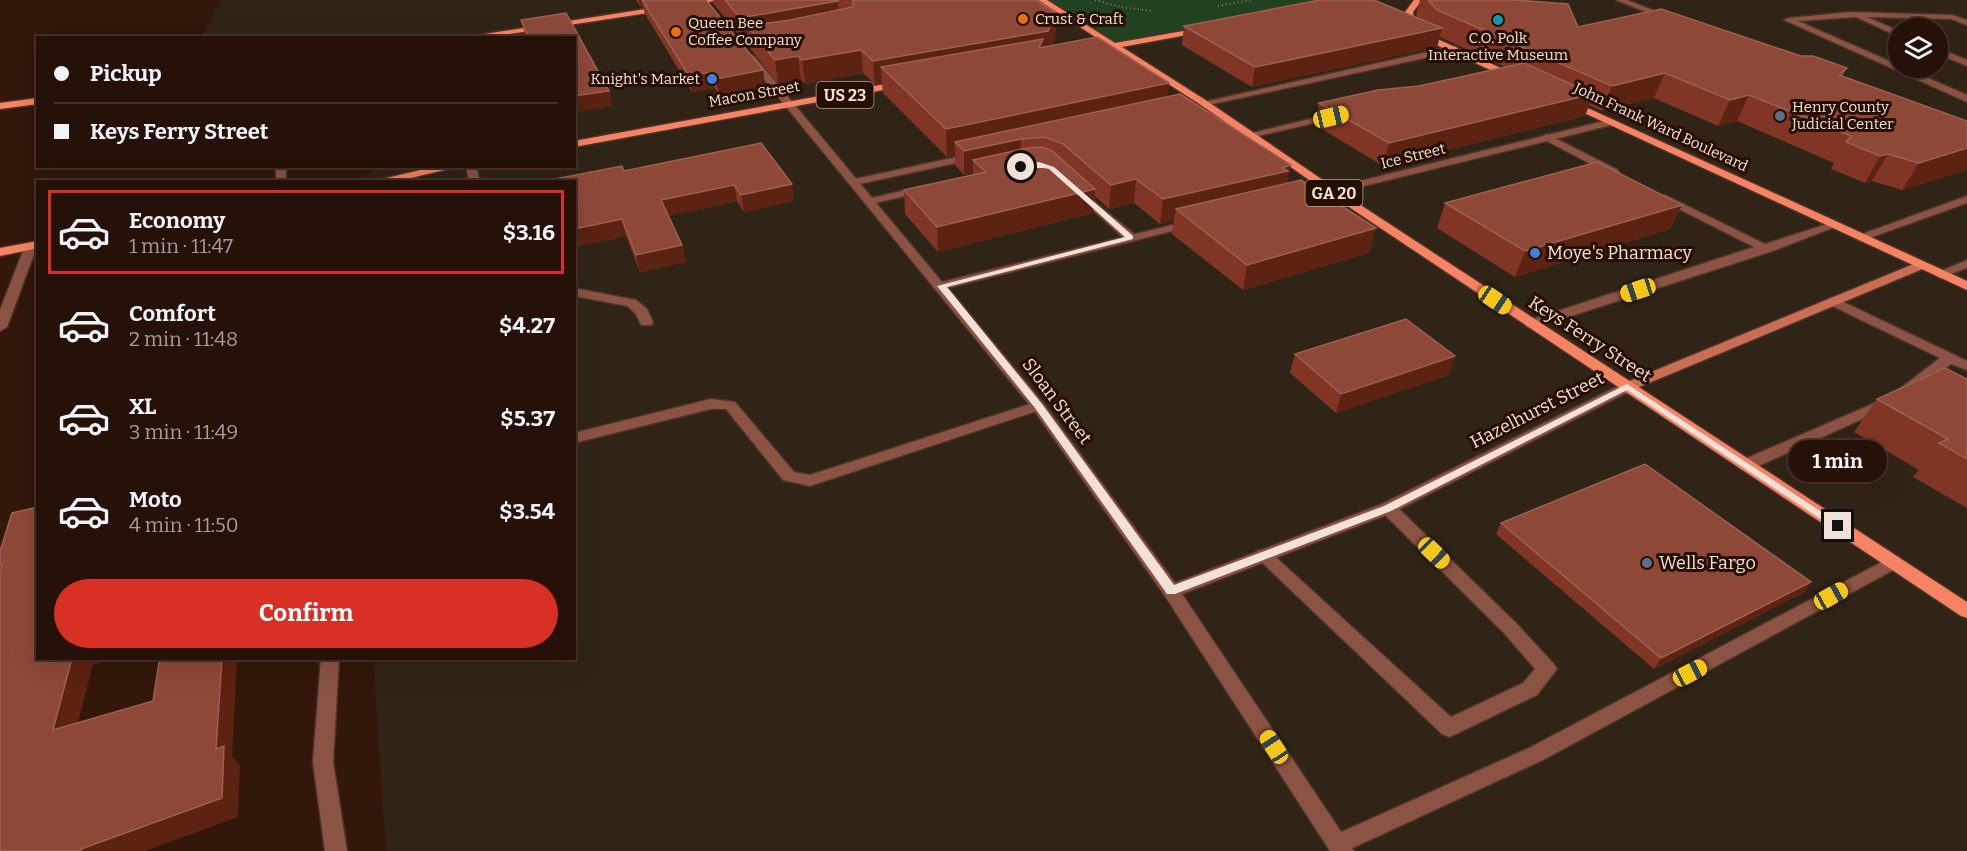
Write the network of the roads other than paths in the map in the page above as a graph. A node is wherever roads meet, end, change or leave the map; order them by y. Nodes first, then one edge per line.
1 (708, 0) edge
2 (1042, 0) edge
3 (1418, 0) edge
4 (1620, 0) edge
5 (682, 5) edge
6 (671, 7) edge
7 (1851, 14) junction
8 (720, 18) edge
9 (1683, 23) edge
10 (1967, 23) edge
11 (1404, 27) edge
12 (1209, 28) edge
13 (1888, 29) edge
14 (476, 36) edge
15 (1434, 40) junction
16 (740, 44) edge
17 (1115, 45) junction
18 (1095, 49) edge
19 (1455, 49) junction
20 (1948, 55) edge
21 (1967, 63) edge
22 (1523, 81) joint
23 (914, 82) edge
24 (1494, 84) edge
25 (1560, 98) edge
26 (1967, 99) edge
27 (36, 101) edge
28 (788, 105) junction
29 (1202, 105) junction
30 (0, 106) edge
31 (1350, 112) edge
32 (1612, 122) junction
33 (1249, 135) junction
34 (1547, 138) junction
35 (576, 144) edge
36 (991, 153) edge
37 (446, 168) edge
38 (1620, 175) edge
39 (385, 180) edge
40 (855, 183) junction
41 (940, 186) edge
42 (1072, 186) edge
43 (1332, 191) junction
44 (1651, 191) edge
45 (1967, 199) edge
46 (871, 201) junction
47 (1287, 202) edge
48 (1209, 220) edge
49 (1834, 225) junction
50 (1130, 237) junction
51 (1860, 237) junction
52 (34, 245) edge
53 (1766, 249) junction
54 (0, 252) edge
55 (1967, 264) edge
56 (1921, 265) junction
57 (1940, 274) junction
58 (941, 286) junction
59 (1967, 286) edge
60 (576, 292) edge
61 (1833, 301) junction
62 (646, 322) dead end
63 (1532, 324) junction
64 (0, 327) edge
65 (1950, 358) junction
66 (1967, 366) edge
67 (1627, 387) junction
68 (1038, 406) junction
69 (576, 438) edge
70 (1746, 465) junction
71 (1388, 508) junction
72 (1263, 555) junction
73 (1893, 562) junction
74 (1171, 591) junction
75 (1967, 611) edge
76 (330, 660) edge
77 (1341, 847) edge
78 (336, 851) edge

1 - 5 main road
1 - 8 street
2 - 17 main road, Keys Ferry Street / GA 20
3 - 15 main road
4 - 9 street
6 - 14 main road
7 - 10 street
7 - 13 street
7 - 26 street
11 - 15 main road
12 - 17 main road
15 - 19 main road
16 - 28 street, Sloan Street
17 - 18 main road
17 - 29 main road, Keys Ferry Street / GA 20
19 - 22 main road
19 - 29 street
20 - 21 street
22 - 24 street
23 - 28 main road, Macon Street / US 23
25 - 32 main road, John Frank Ward Boulevard
27 - 30 main road
28 - 35 main road, Macon Street / US 23
28 - 40 street, Sloan Street
29 - 33 main road, Keys Ferry Street / GA 20
31 - 33 street
32 - 34 street, Ice Street
32 - 49 main road, John Frank Ward Boulevard
33 - 43 main road, Keys Ferry Street / GA 20
34 - 38 street
34 - 43 street, Ice Street
36 - 40 street
37 - 39 main road
40 - 46 street, Sloan Street
41 - 46 street
42 - 50 street
43 - 47 street, Ice Street
43 - 63 main road, Keys Ferry Street / GA 20
44 - 53 street
45 - 51 street
46 - 58 street, Sloan Street
48 - 50 street
49 - 51 main road, John Frank Ward Boulevard
49 - 53 street
50 - 58 street
51 - 56 main road, John Frank Ward Boulevard
52 - 54 main road
52 - 64 street
53 - 63 street
55 - 57 street
56 - 57 main road, John Frank Ward Boulevard
56 - 61 main road, Hazelhurst Street
57 - 59 main road, John Frank Ward Boulevard
58 - 68 street, Sloan Street
60 - 62 street
61 - 65 street
61 - 67 main road, Hazelhurst Street
63 - 67 main road, Keys Ferry Street / GA 20
65 - 66 street
65 - 70 street
67 - 70 main road, Keys Ferry Street / GA 20
67 - 71 street, Hazelhurst Street
68 - 69 street
68 - 74 street, Sloan Street
70 - 73 main road, Keys Ferry Street / GA 20
71 - 72 street, Hazelhurst Street
71 - 72 street
72 - 74 street, Hazelhurst Street
73 - 75 main road, Keys Ferry Street / GA 20
73 - 77 street
74 - 77 street, Sloan Street
76 - 78 street

